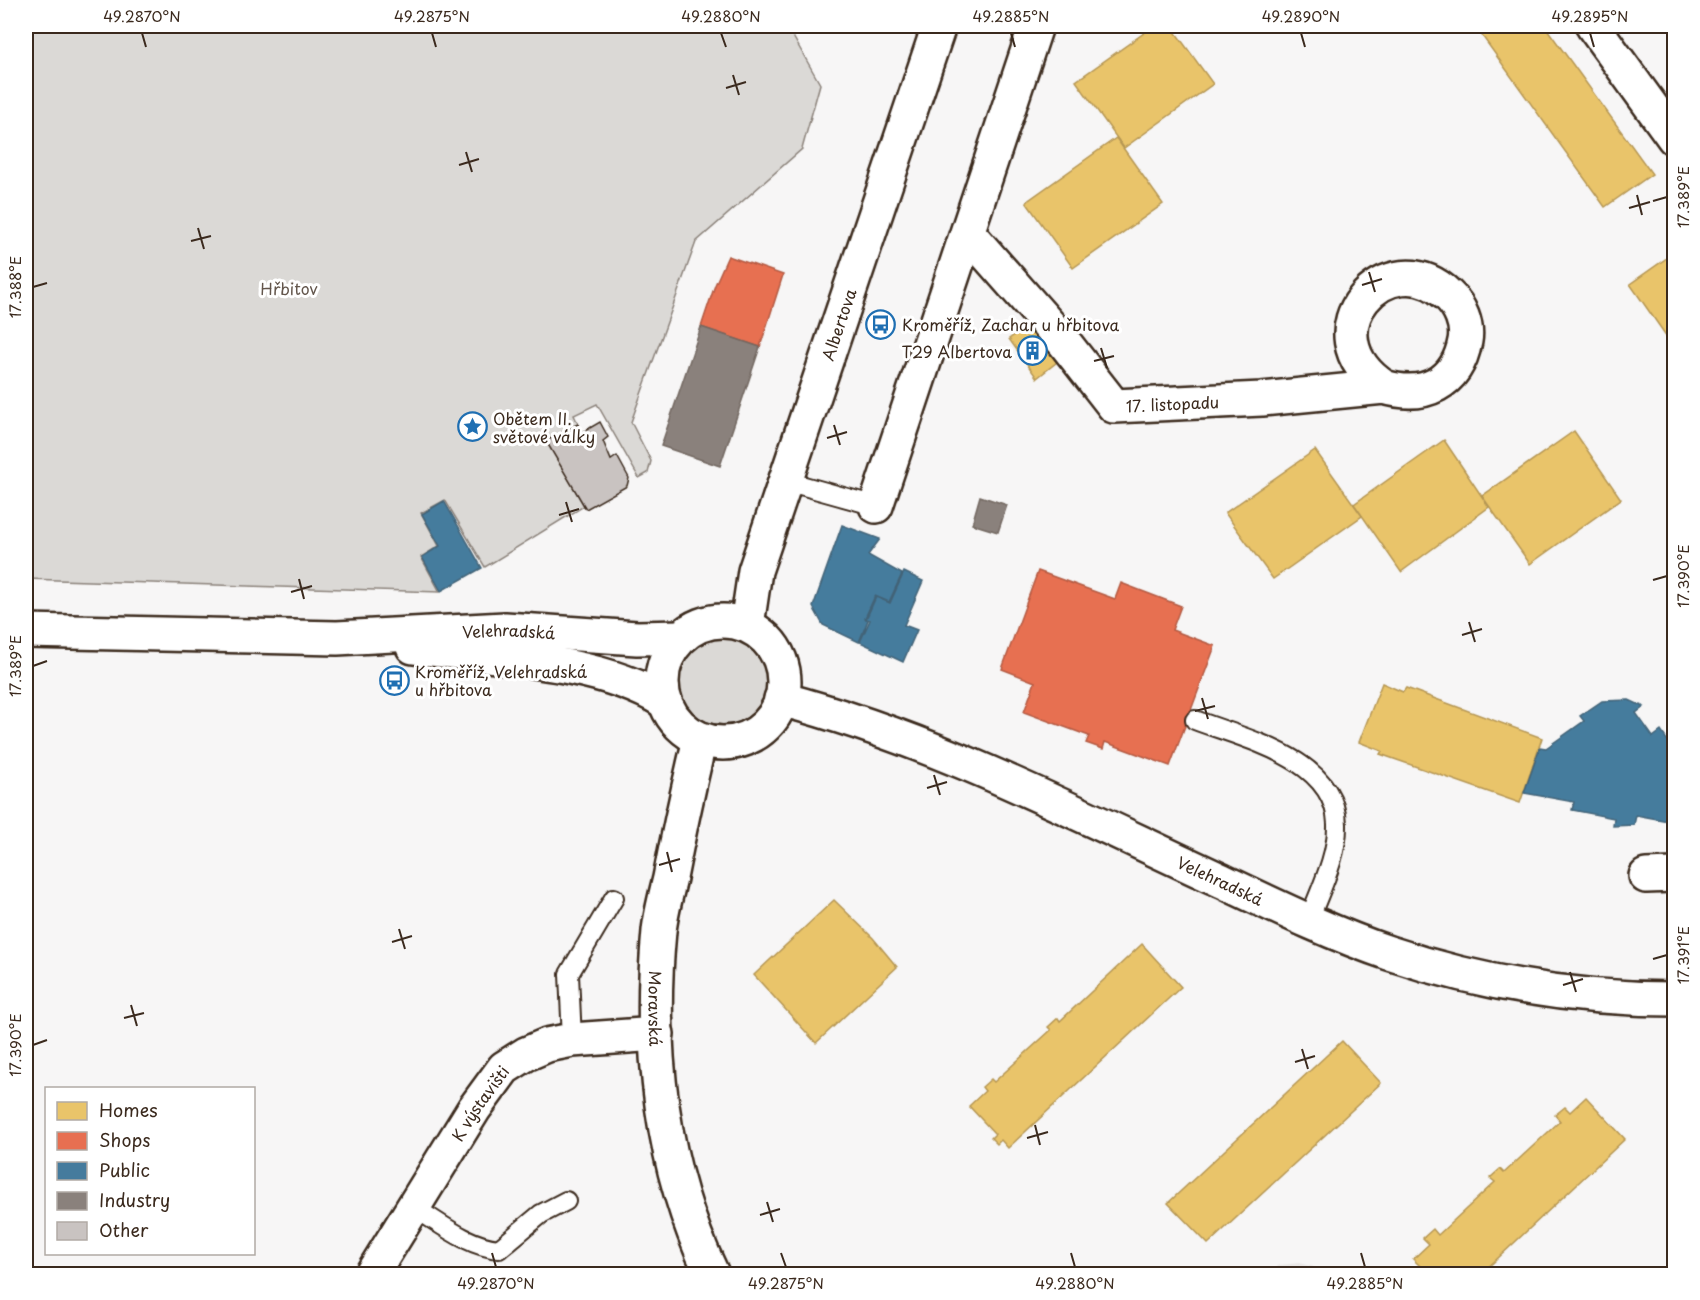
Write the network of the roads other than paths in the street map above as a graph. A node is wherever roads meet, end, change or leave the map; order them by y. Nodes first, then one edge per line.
1 (939, 26) edge
2 (1036, 26) edge
3 (1593, 26) edge
4 (1674, 138) edge
5 (968, 233) junction
6 (1384, 387) dead end
7 (786, 481) junction
8 (876, 506) joint
9 (747, 625) junction
10 (26, 632) edge
11 (681, 637) junction
12 (337, 638) junction
13 (782, 699) junction
14 (664, 701) junction
15 (1195, 720) dead end
16 (700, 740) junction
17 (614, 898) dead end
18 (1310, 920) junction
19 (1674, 999) edge
20 (657, 1034) junction
21 (572, 1040) junction
22 (566, 1201) dead end
23 (413, 1207) junction
24 (372, 1275) edge
25 (712, 1275) edge

1 - 7 street, Albertova
2 - 5 street
3 - 4 street
5 - 6 street, 17. listopadu
5 - 8 street
7 - 8 lane
7 - 9 street, Albertova
9 - 11 street, Velehradská
9 - 13 street, Velehradská
10 - 12 street, Velehradská
11 - 12 street, Velehradská
11 - 14 street, Velehradská
12 - 14 street, Velehradská
13 - 16 street, Velehradská
13 - 18 street, Velehradská
14 - 16 street, Velehradská
15 - 18 lane
16 - 20 street, Moravská
17 - 21 lane
18 - 19 street, Velehradská
20 - 21 street, K výstavišti
20 - 25 street, Moravská
21 - 23 street, K výstavišti
22 - 23 lane
23 - 24 street, K výstavišti

